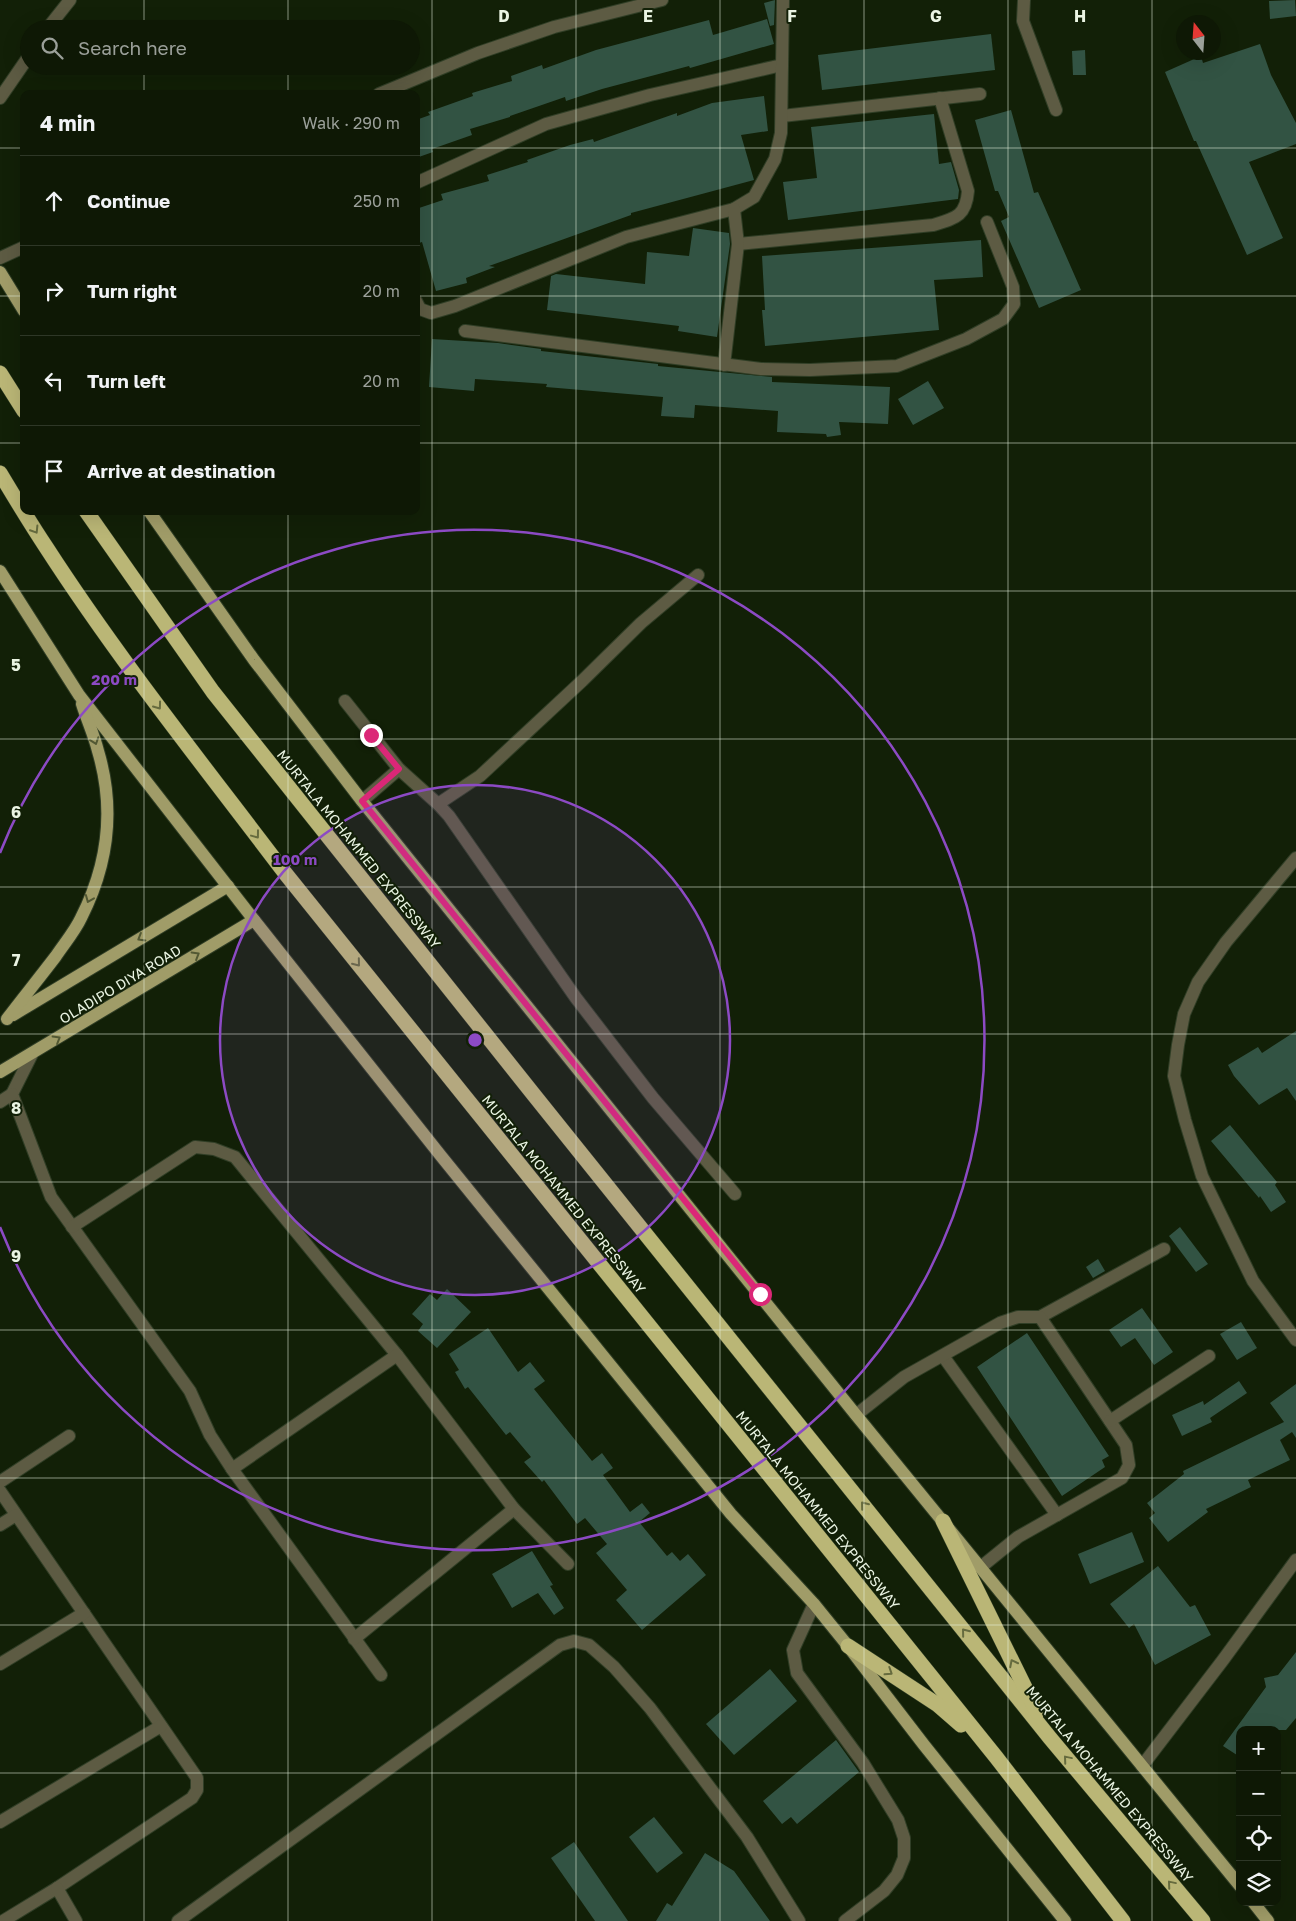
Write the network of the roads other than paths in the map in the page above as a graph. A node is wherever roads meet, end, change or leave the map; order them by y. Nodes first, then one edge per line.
1 (70, 0) edge
2 (662, 0) edge
3 (782, 0) edge
4 (1024, 0) edge
5 (54, 20) edge
6 (782, 66) junction
7 (20, 69) edge
8 (389, 90) edge
9 (980, 94) dead end
10 (0, 98) edge
11 (940, 98) junction
12 (1056, 110) dead end
13 (782, 116) junction
14 (420, 181) edge
15 (734, 209) junction
16 (987, 222) dead end
17 (738, 244) junction
18 (20, 249) edge
19 (0, 258) edge
20 (0, 272) edge
21 (20, 304) edge
22 (420, 309) edge
23 (465, 331) dead end
24 (724, 365) junction
25 (0, 373) edge
26 (20, 405) edge
27 (0, 473) edge
28 (20, 506) edge
29 (26, 515) edge
30 (89, 515) edge
31 (151, 515) edge
32 (0, 571) edge
33 (698, 575) dead end
34 (79, 695) junction
35 (344, 701) dead end
36 (399, 769) junction
37 (362, 801) junction
38 (438, 804) junction
39 (1296, 858) edge
40 (228, 886) junction
41 (254, 920) junction
42 (3, 1021) edge
43 (32, 1054) junction
44 (0, 1072) edge
45 (12, 1094) junction
46 (0, 1102) edge
47 (735, 1194) dead end
48 (72, 1227) junction
49 (1164, 1249) dead end
50 (1040, 1317) junction
51 (1296, 1340) edge
52 (397, 1355) junction
53 (942, 1356) junction
54 (1210, 1356) dead end
55 (856, 1415) junction
56 (1110, 1421) junction
57 (70, 1436) dead end
58 (232, 1469) junction
59 (0, 1482) edge
60 (0, 1491) edge
61 (514, 1509) junction
62 (16, 1515) junction
63 (1057, 1515) junction
64 (943, 1522) junction
65 (0, 1525) edge
66 (1296, 1560) edge
67 (568, 1564) dead end
68 (980, 1567) junction
69 (814, 1604) junction
70 (84, 1613) junction
71 (354, 1639) junction
72 (848, 1646) junction
73 (0, 1664) edge
74 (381, 1675) dead end
75 (161, 1726) junction
76 (1050, 1738) junction
77 (996, 1757) junction
78 (1142, 1766) junction
79 (0, 1822) edge
80 (1236, 1881) edge
81 (57, 1888) junction
82 (1256, 1906) edge
83 (3, 1921) edge
84 (76, 1921) edge
85 (178, 1921) edge
86 (799, 1921) edge
87 (845, 1921) edge
88 (1065, 1921) edge
89 (1122, 1921) edge
90 (1202, 1921) edge
91 (1268, 1921) edge

1 - 5 street
2 - 8 street
3 - 6 street
4 - 12 street
6 - 13 street
6 - 14 street
7 - 10 street
9 - 11 street
11 - 13 street
11 - 17 street
13 - 15 street
15 - 17 street
15 - 22 street
16 - 24 street
17 - 24 street
18 - 19 street
20 - 21 main road
23 - 24 street
25 - 26 highway
27 -> 28 highway, MURTALA MOHAMMED EXPRESSWAY
29 -> 77 highway, MURTALA MOHAMMED EXPRESSWAY
76 -> 30 highway, MURTALA MOHAMMED EXPRESSWAY
31 - 37 main road
32 - 34 main road
33 - 38 street
34 - 40 main road
34 -> 42 main road
35 - 36 street
36 - 37 street
36 - 38 street
37 - 55 main road
38 - 47 street
39 - 51 street
40 - 41 main road
40 -> 42 main road, OLADIPO DIYA ROAD
43 -> 41 main road, OLADIPO DIYA ROAD
41 - 69 main road
43 - 44 main road, OLADIPO DIYA ROAD
43 - 45 street
45 - 46 street
45 - 48 street
48 - 52 street
48 - 58 street
49 - 50 street
50 - 53 street
50 - 56 street
52 - 58 street
52 - 61 street
53 - 55 street
53 - 63 street
54 - 56 street
55 - 64 main road
56 - 63 street
57 - 59 street
58 - 71 street
60 - 62 street
61 - 67 street
61 - 71 street
62 - 65 street
62 - 70 street
63 - 68 street
64 - 68 main road
76 -> 64 highway
66 - 78 street
68 - 78 main road
69 - 72 main road
69 - 87 street
70 - 73 street
70 - 75 street
71 - 74 street
72 -> 77 highway
72 - 88 main road
75 - 79 street
75 - 81 street
90 -> 76 highway, MURTALA MOHAMMED EXPRESSWAY
77 - 89 highway, MURTALA MOHAMMED EXPRESSWAY
78 - 80 main road
81 - 83 street
81 - 84 street
82 - 91 main road
85 - 86 street

